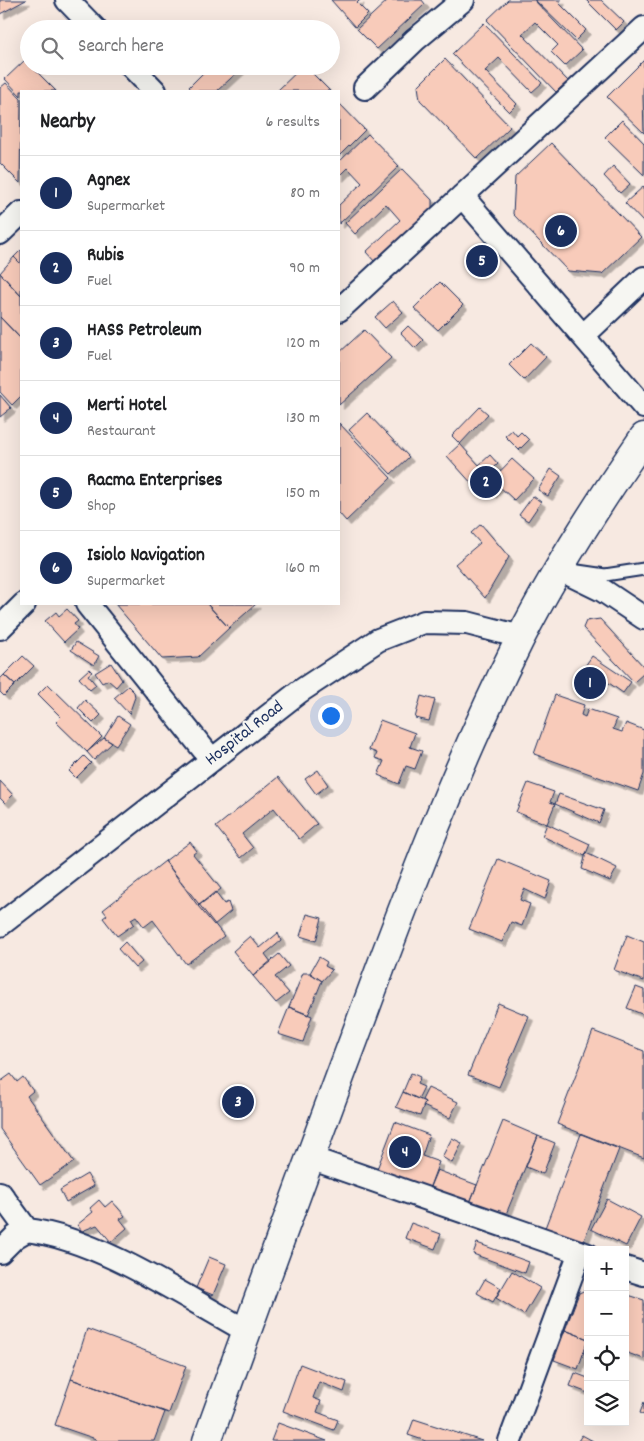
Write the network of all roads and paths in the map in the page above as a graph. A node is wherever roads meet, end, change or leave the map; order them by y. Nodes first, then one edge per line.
1 (67, 0) edge
2 (463, 0) edge
3 (86, 20) edge
4 (644, 28) edge
5 (139, 75) edge
6 (365, 88) dead end
7 (152, 90) edge
8 (462, 196) junction
9 (20, 214) edge
10 (0, 233) edge
11 (644, 278) edge
12 (344, 296) edge
13 (584, 335) junction
14 (644, 407) edge
15 (644, 437) edge
16 (559, 568) junction
17 (644, 569) edge
18 (23, 605) edge
19 (88, 605) edge
20 (644, 618) edge
21 (0, 628) edge
22 (521, 638) junction
23 (212, 760) junction
24 (0, 925) edge
25 (310, 1158) junction
26 (0, 1193) edge
27 (27, 1230) junction
28 (0, 1252) edge
29 (584, 1254) edge
30 (629, 1269) edge
31 (644, 1274) edge
32 (247, 1331) junction
33 (206, 1441) edge
34 (510, 1441) edge

1 - 3 street
2 - 6 street
4 - 8 street
5 - 7 street
8 - 12 street
8 - 13 street
9 - 10 street
11 - 13 street
13 - 14 street
15 - 16 highway
16 - 17 lane
16 - 20 street
16 - 22 highway
18 - 21 street
19 - 23 street
22 - 23 street, Hospital Road
22 - 25 highway
23 - 24 street, Hospital Road
25 - 29 street
25 - 32 highway
26 - 27 street
27 - 28 street
27 - 32 street
29 - 34 street
30 - 31 street
32 - 33 highway

